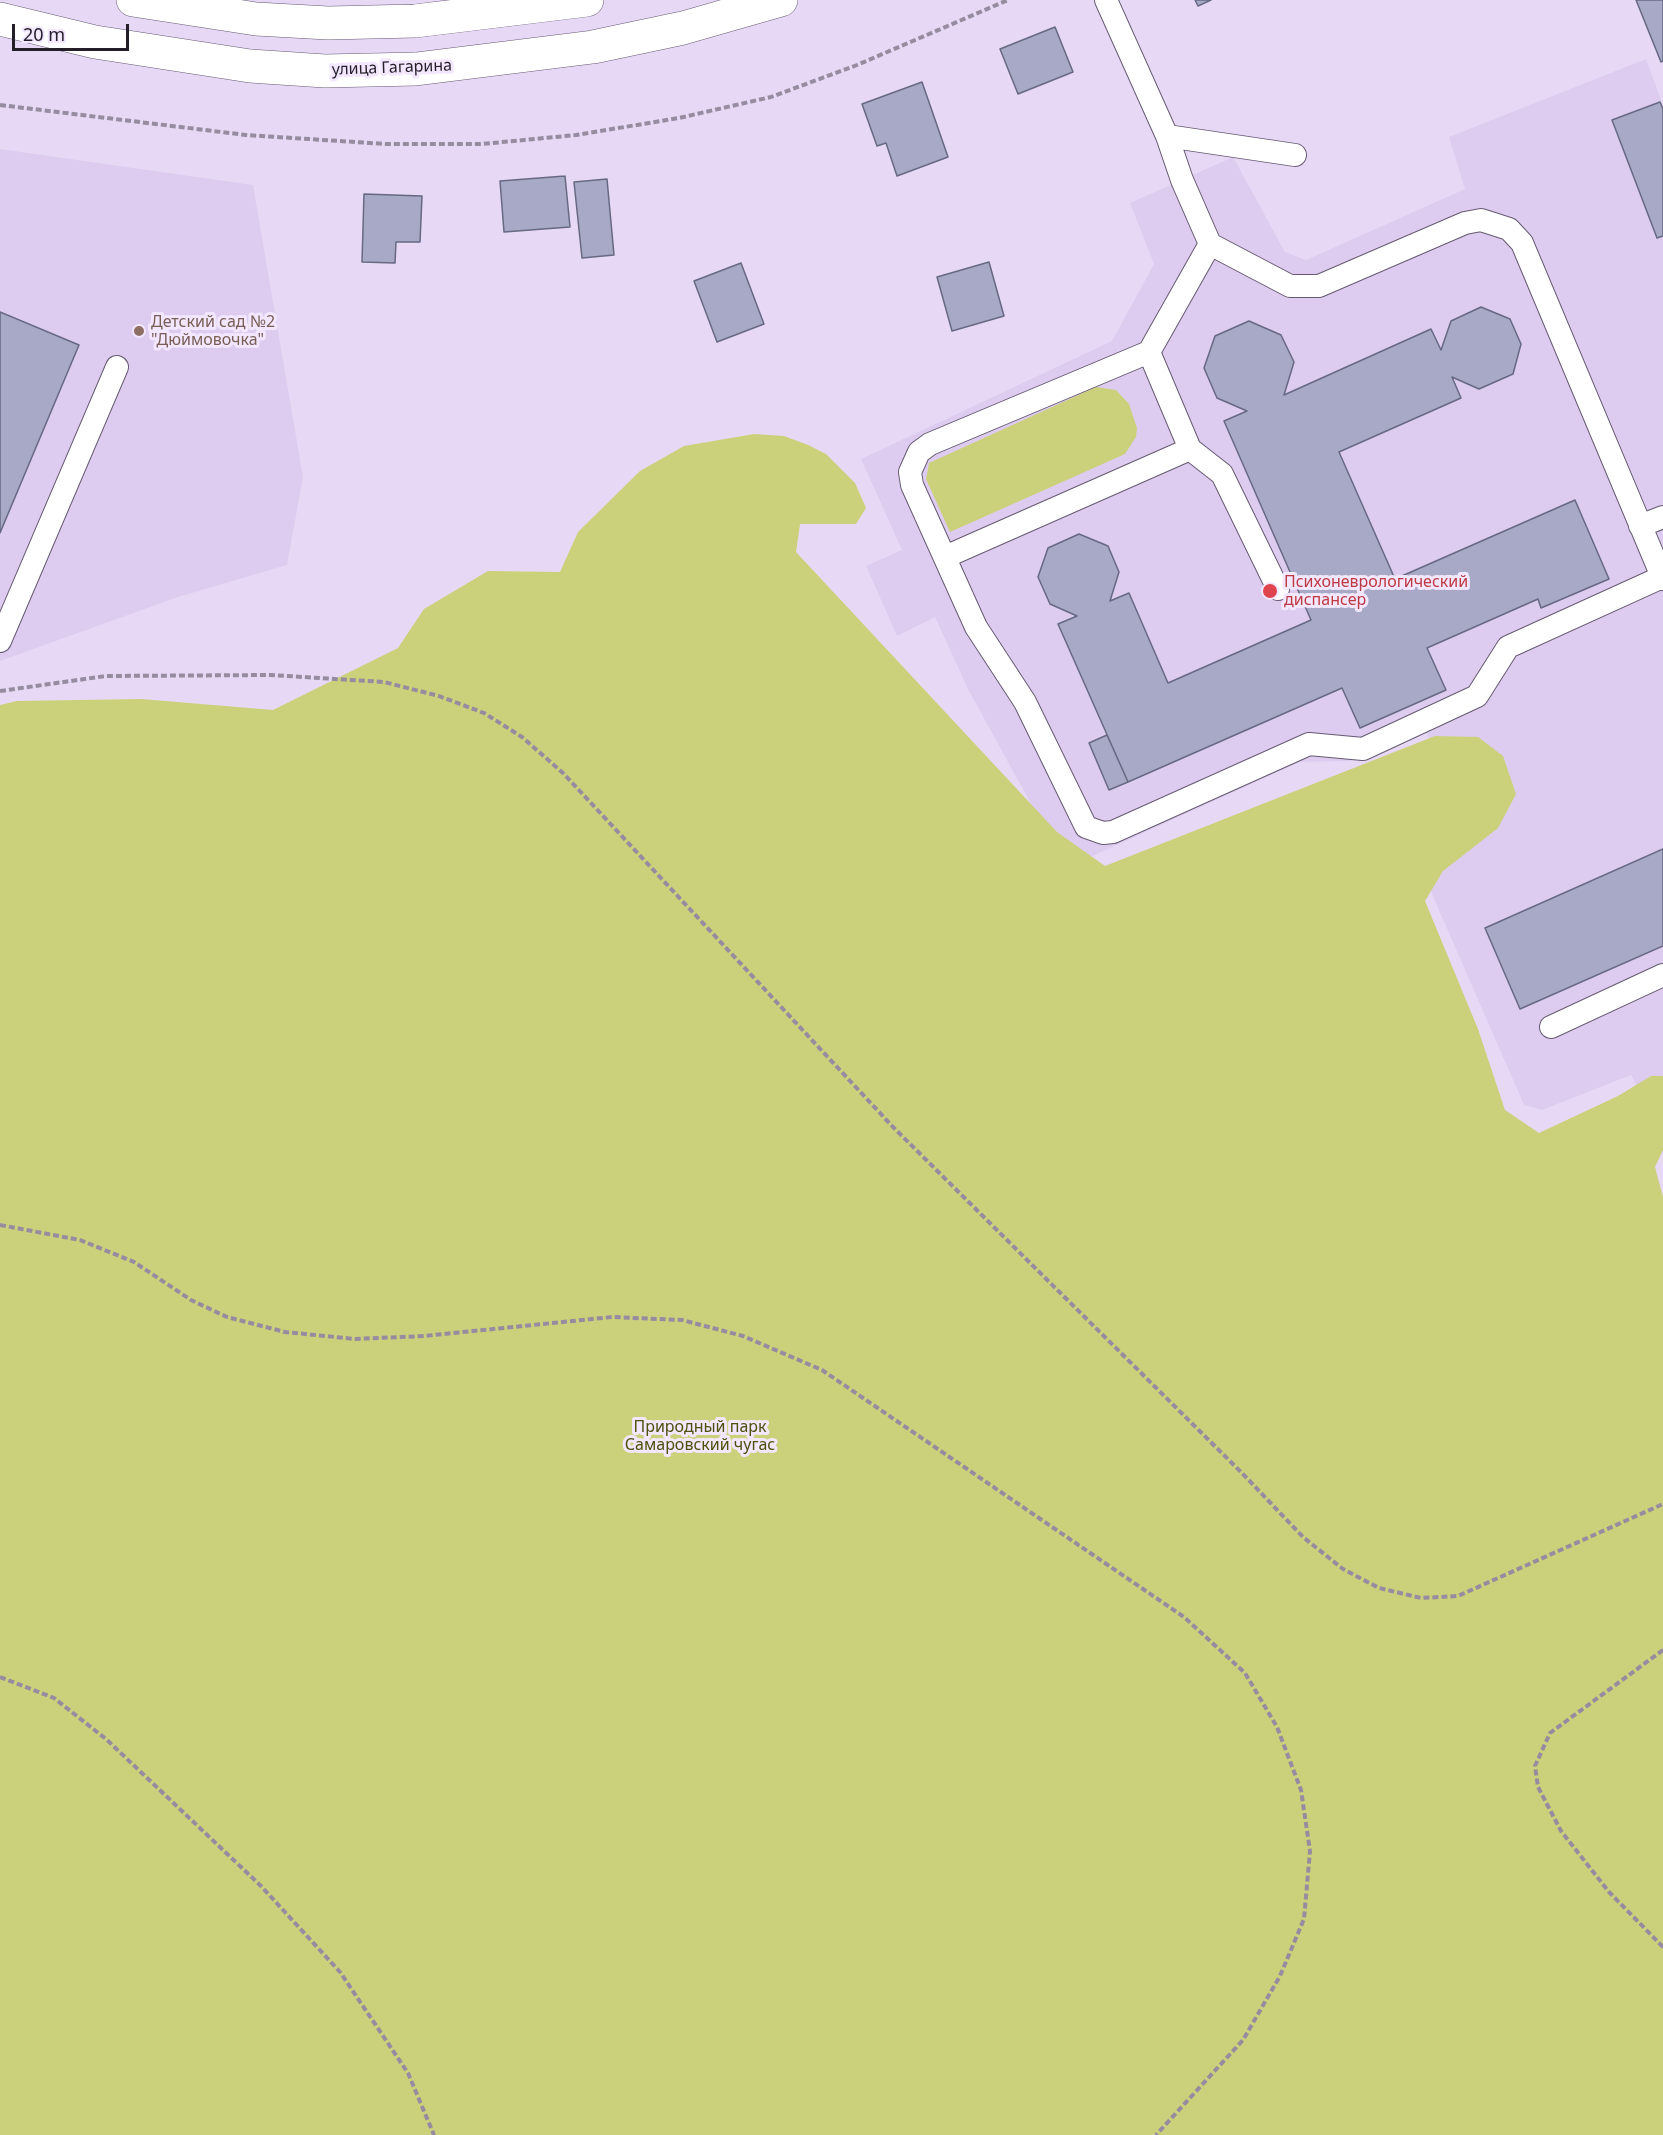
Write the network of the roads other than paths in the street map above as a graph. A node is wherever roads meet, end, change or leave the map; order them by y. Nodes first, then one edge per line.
1 (133, 0) edge
2 (587, 0) edge
3 (781, 0) edge
4 (1106, 0) edge
5 (0, 19) edge
6 (1167, 136) junction
7 (1294, 155) dead end
8 (1210, 244) junction
9 (1149, 352) junction
10 (117, 367) dead end
11 (1190, 449) junction
12 (1663, 517) edge
13 (1640, 526) junction
14 (945, 557) junction
15 (1663, 578) edge
16 (1278, 589) dead end
17 (0, 641) edge
18 (1663, 975) edge
19 (1551, 1027) dead end

1 - 2 main road
3 - 5 main road, улица Гагарина
4 - 6 lane
6 - 7 lane
6 - 8 lane
8 - 9 lane
8 - 13 lane
9 - 11 lane
9 - 14 lane
10 - 17 lane
11 - 14 lane
11 - 16 lane
12 - 13 lane
13 - 15 lane
14 - 15 lane
18 - 19 lane

